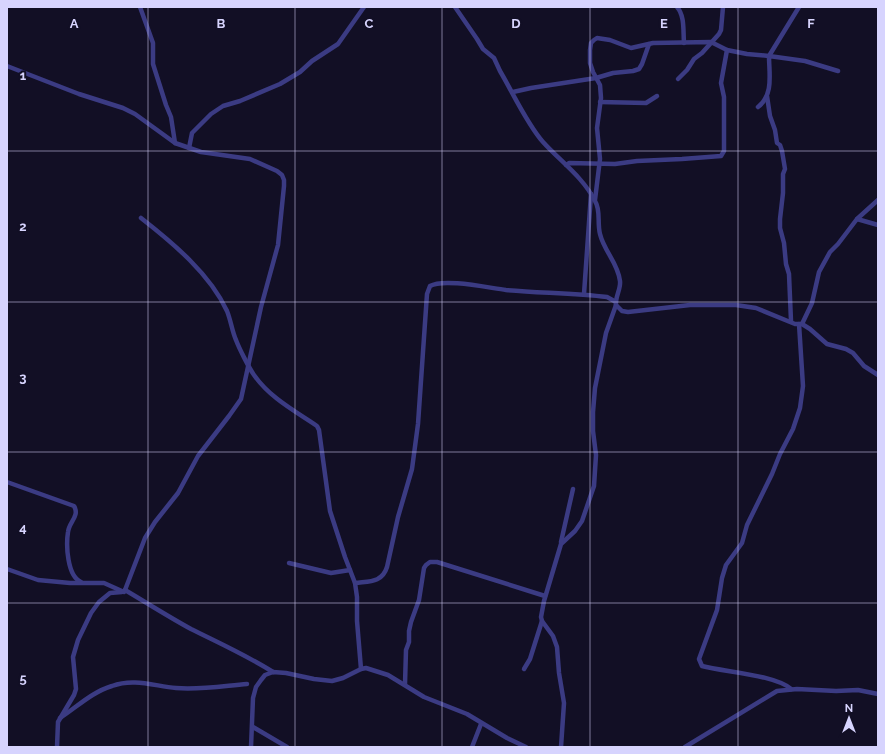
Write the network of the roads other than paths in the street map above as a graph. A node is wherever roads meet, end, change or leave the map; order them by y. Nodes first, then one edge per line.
1 (140, 7) edge
2 (364, 7) edge
3 (455, 7) edge
4 (677, 7) edge
5 (723, 7) edge
6 (799, 7) edge
7 (460, 9) edge
8 (711, 42) junction
9 (684, 43) junction
10 (649, 44) junction
11 (727, 50) junction
12 (769, 56) junction
13 (7, 66) edge
14 (838, 71) dead end
15 (596, 78) junction
16 (678, 79) dead end
17 (513, 92) junction
18 (657, 96) dead end
19 (767, 96) junction
20 (600, 102) junction
21 (758, 106) dead end
22 (175, 143) junction
23 (189, 148) junction
24 (599, 164) junction
25 (566, 165) junction
26 (591, 194) junction
27 (595, 200) junction
28 (878, 200) edge
29 (141, 218) dead end
30 (857, 219) junction
31 (878, 225) edge
32 (584, 294) junction
33 (616, 303) junction
34 (791, 321) junction
35 (800, 324) junction
36 (248, 364) junction
37 (878, 375) edge
38 (7, 482) edge
39 (573, 489) dead end
40 (561, 544) junction
41 (289, 563) dead end
42 (7, 569) edge
43 (350, 570) junction
44 (81, 582) junction
45 (355, 584) junction
46 (124, 591) junction
47 (546, 596) junction
48 (542, 621) junction
49 (361, 669) junction
50 (524, 669) dead end
51 (273, 672) junction
52 (247, 684) dead end
53 (405, 684) junction
54 (791, 689) junction
55 (878, 694) edge
56 (60, 718) junction
57 (481, 724) junction
58 (253, 727) junction
59 (57, 747) edge
60 (251, 747) edge
61 (287, 747) edge
62 (472, 747) edge
63 (526, 747) edge
64 (561, 747) edge
65 (685, 747) edge

1 - 22 street
2 - 23 street
3 - 7 street
4 - 9 street
5 - 8 street
6 - 12 street
7 - 17 street
8 - 9 street
8 - 11 street
8 - 16 street
9 - 10 street
10 - 15 street
10 - 15 street
11 - 12 street
11 - 24 street
12 - 14 street
12 - 19 street
13 - 22 street
15 - 17 street
15 - 20 street
17 - 25 street
18 - 20 street
19 - 21 street
19 - 34 street
20 - 24 street
22 - 23 street
23 - 36 street
24 - 25 street
24 - 27 street
25 - 26 street
26 - 27 street
26 - 32 street
27 - 33 street
28 - 30 street
29 - 36 street
30 - 31 street
30 - 35 street
32 - 33 street
32 - 45 street
33 - 34 street
33 - 40 street
34 - 35 street
35 - 37 street
35 - 54 street
36 - 43 street
36 - 46 street
38 - 44 street
39 - 40 street
40 - 47 street
41 - 43 street
42 - 44 street
43 - 45 street
44 - 46 street
45 - 49 street
46 - 51 street
46 - 56 street
47 - 48 street
47 - 53 street
48 - 50 street
48 - 64 street
49 - 51 street
49 - 53 street
51 - 58 street
52 - 56 street
53 - 57 street
54 - 55 street
54 - 65 street
56 - 59 street
57 - 62 street
57 - 63 street
58 - 60 street
58 - 61 street

